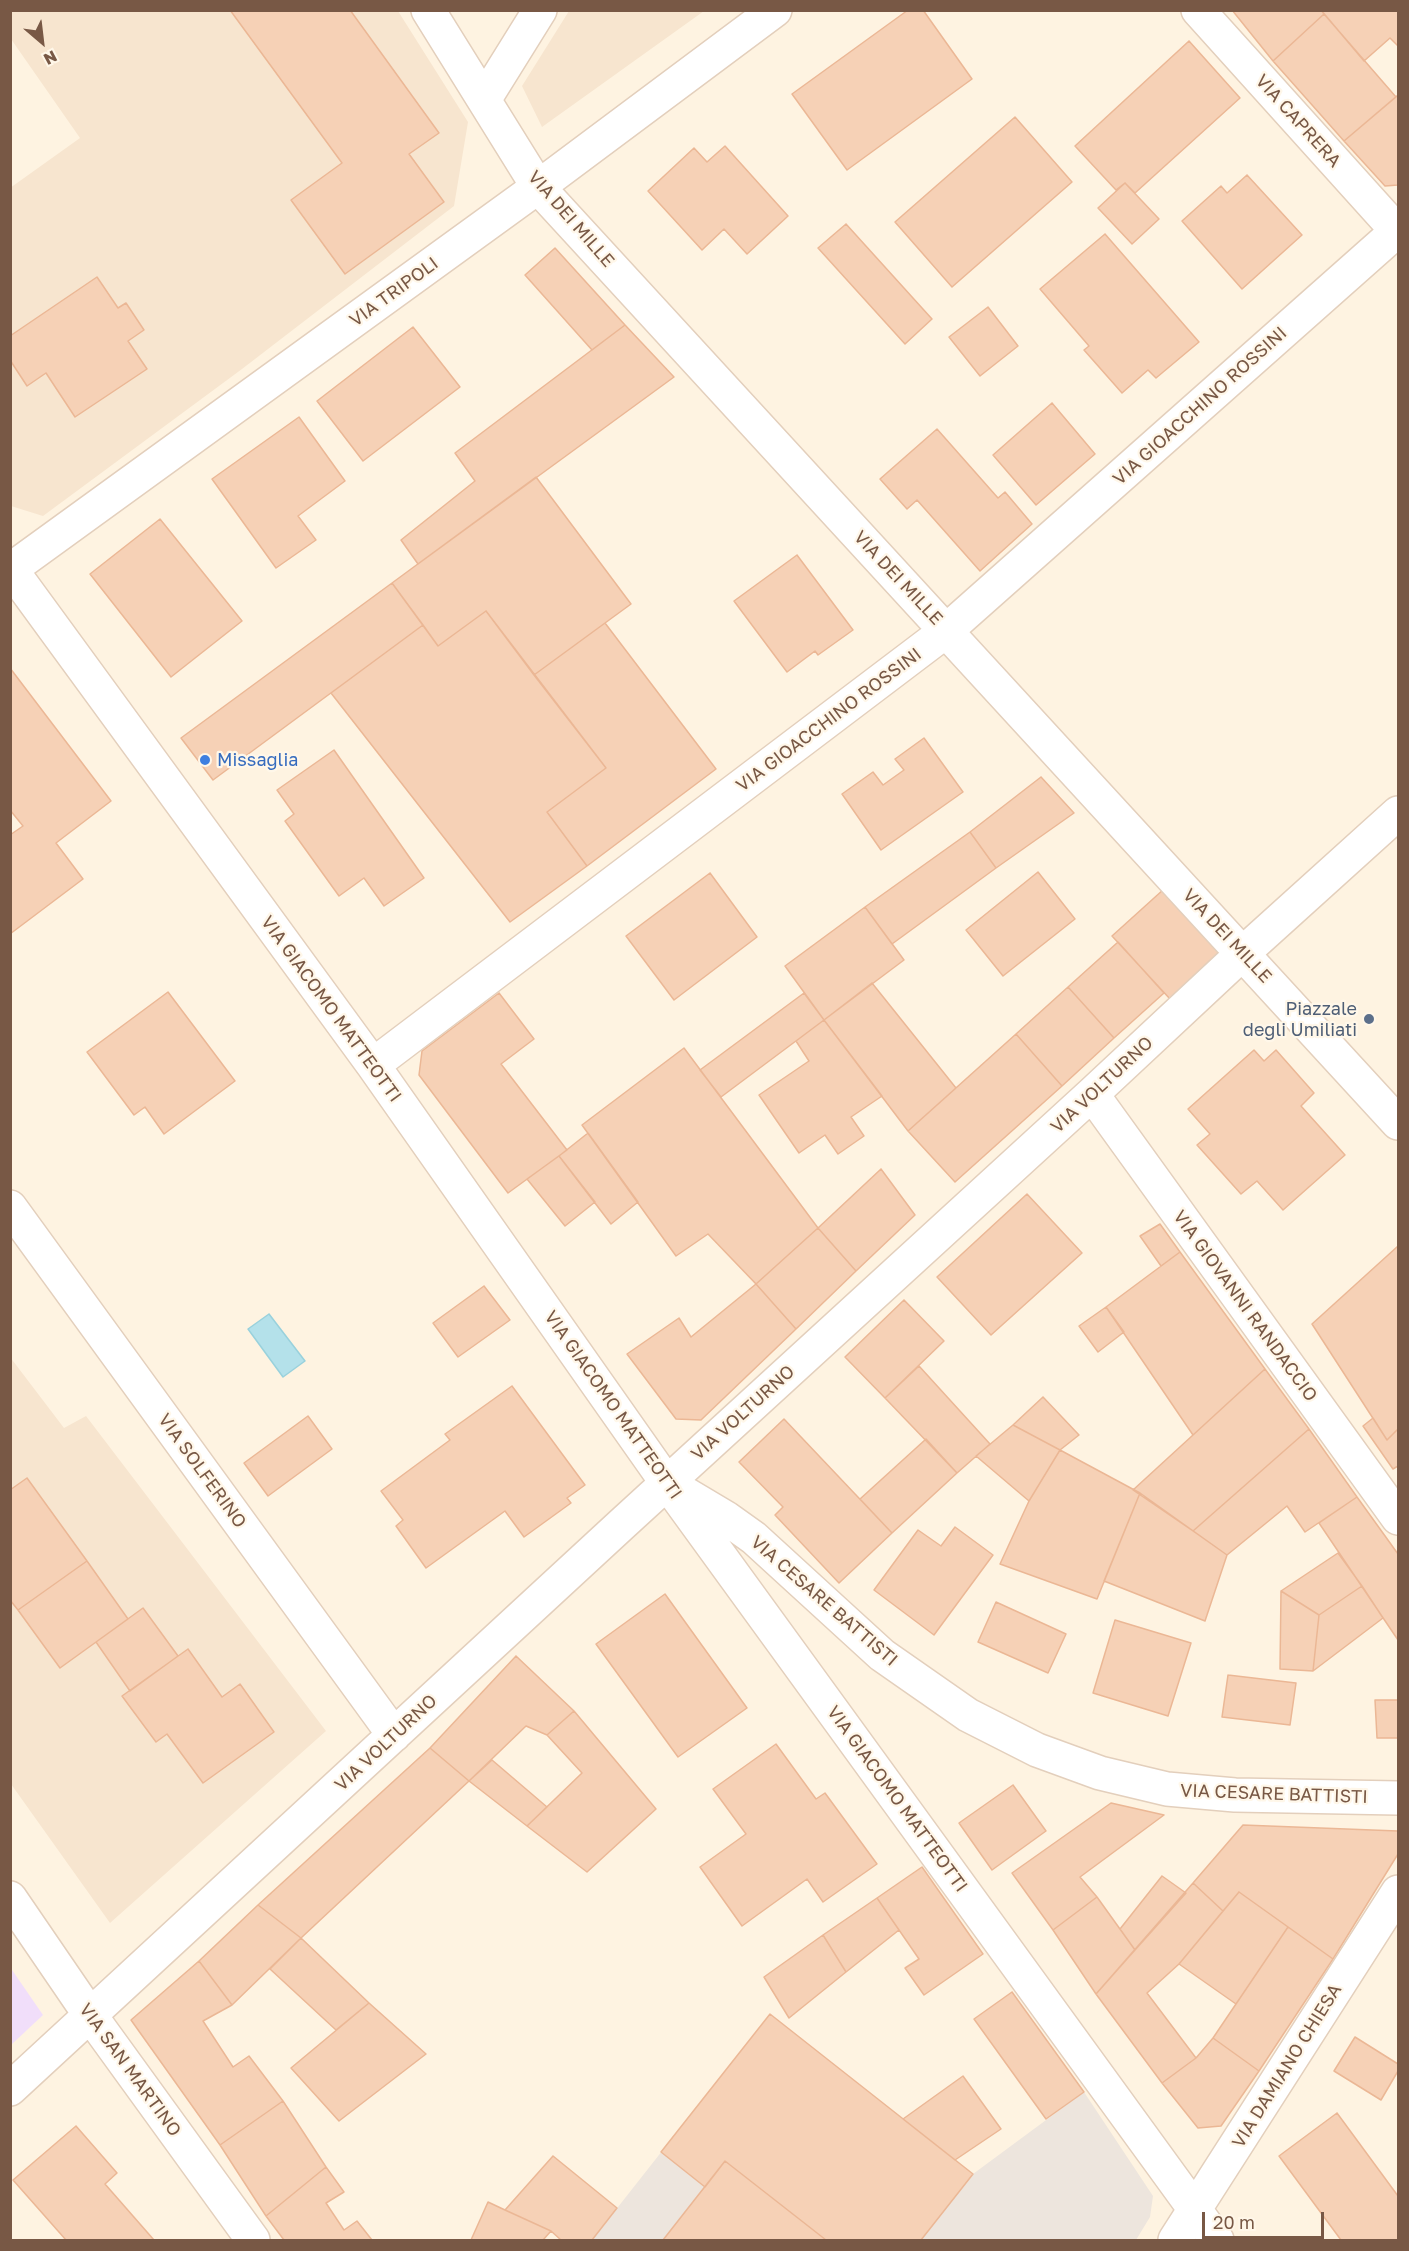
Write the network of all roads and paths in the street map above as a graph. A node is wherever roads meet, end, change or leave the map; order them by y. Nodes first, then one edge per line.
1 (428, 10) edge
2 (540, 10) edge
3 (774, 10) edge
4 (1198, 10) edge
5 (484, 100) junction
6 (538, 187) junction
7 (1398, 231) edge
8 (11, 569) edge
9 (946, 631) junction
10 (1398, 813) edge
11 (1243, 953) junction
12 (373, 1065) junction
13 (1092, 1094) junction
14 (1398, 1123) edge
15 (10, 1207) edge
16 (667, 1483) junction
17 (1398, 1518) edge
18 (394, 1735) junction
19 (1398, 1798) edge
20 (1398, 1892) edge
21 (10, 1898) edge
22 (90, 2014) junction
23 (10, 2089) edge
24 (1196, 2211) junction
25 (253, 2241) edge
26 (1175, 2241) edge
27 (1217, 2241) edge

1 - 5 street, VIA DEI MILLE
2 - 5 street
3 - 6 street, VIA TRIPOLI
4 - 7 street, VIA CAPRERA
5 - 6 street, VIA DEI MILLE
6 - 8 street, VIA TRIPOLI
6 - 9 street, VIA DEI MILLE
7 - 9 street, VIA GIOACCHINO ROSSINI
8 - 12 street, VIA GIACOMO MATTEOTTI
9 - 11 street, VIA DEI MILLE
9 - 12 street, VIA GIOACCHINO ROSSINI
10 - 11 street, VIA VOLTURNO
11 - 13 street, VIA VOLTURNO
11 - 14 street, VIA DEI MILLE
12 - 16 street, VIA GIACOMO MATTEOTTI
13 - 16 street, VIA VOLTURNO
13 - 17 street, VIA GIOVANNI RANDACCIO
15 - 18 street, VIA SOLFERINO
16 - 18 street, VIA VOLTURNO
16 - 19 street, VIA CESARE BATTISTI
16 - 24 street, VIA GIACOMO MATTEOTTI
18 - 22 street, VIA VOLTURNO
20 - 24 street, VIA DAMIANO CHIESA
21 - 22 street, VIA SAN MARTINO
22 - 23 street, VIA VOLTURNO
22 - 25 street, VIA SAN MARTINO
24 - 26 street, VIA DAMIANO CHIESA
24 - 27 street, VIA GIACOMO MATTEOTTI

